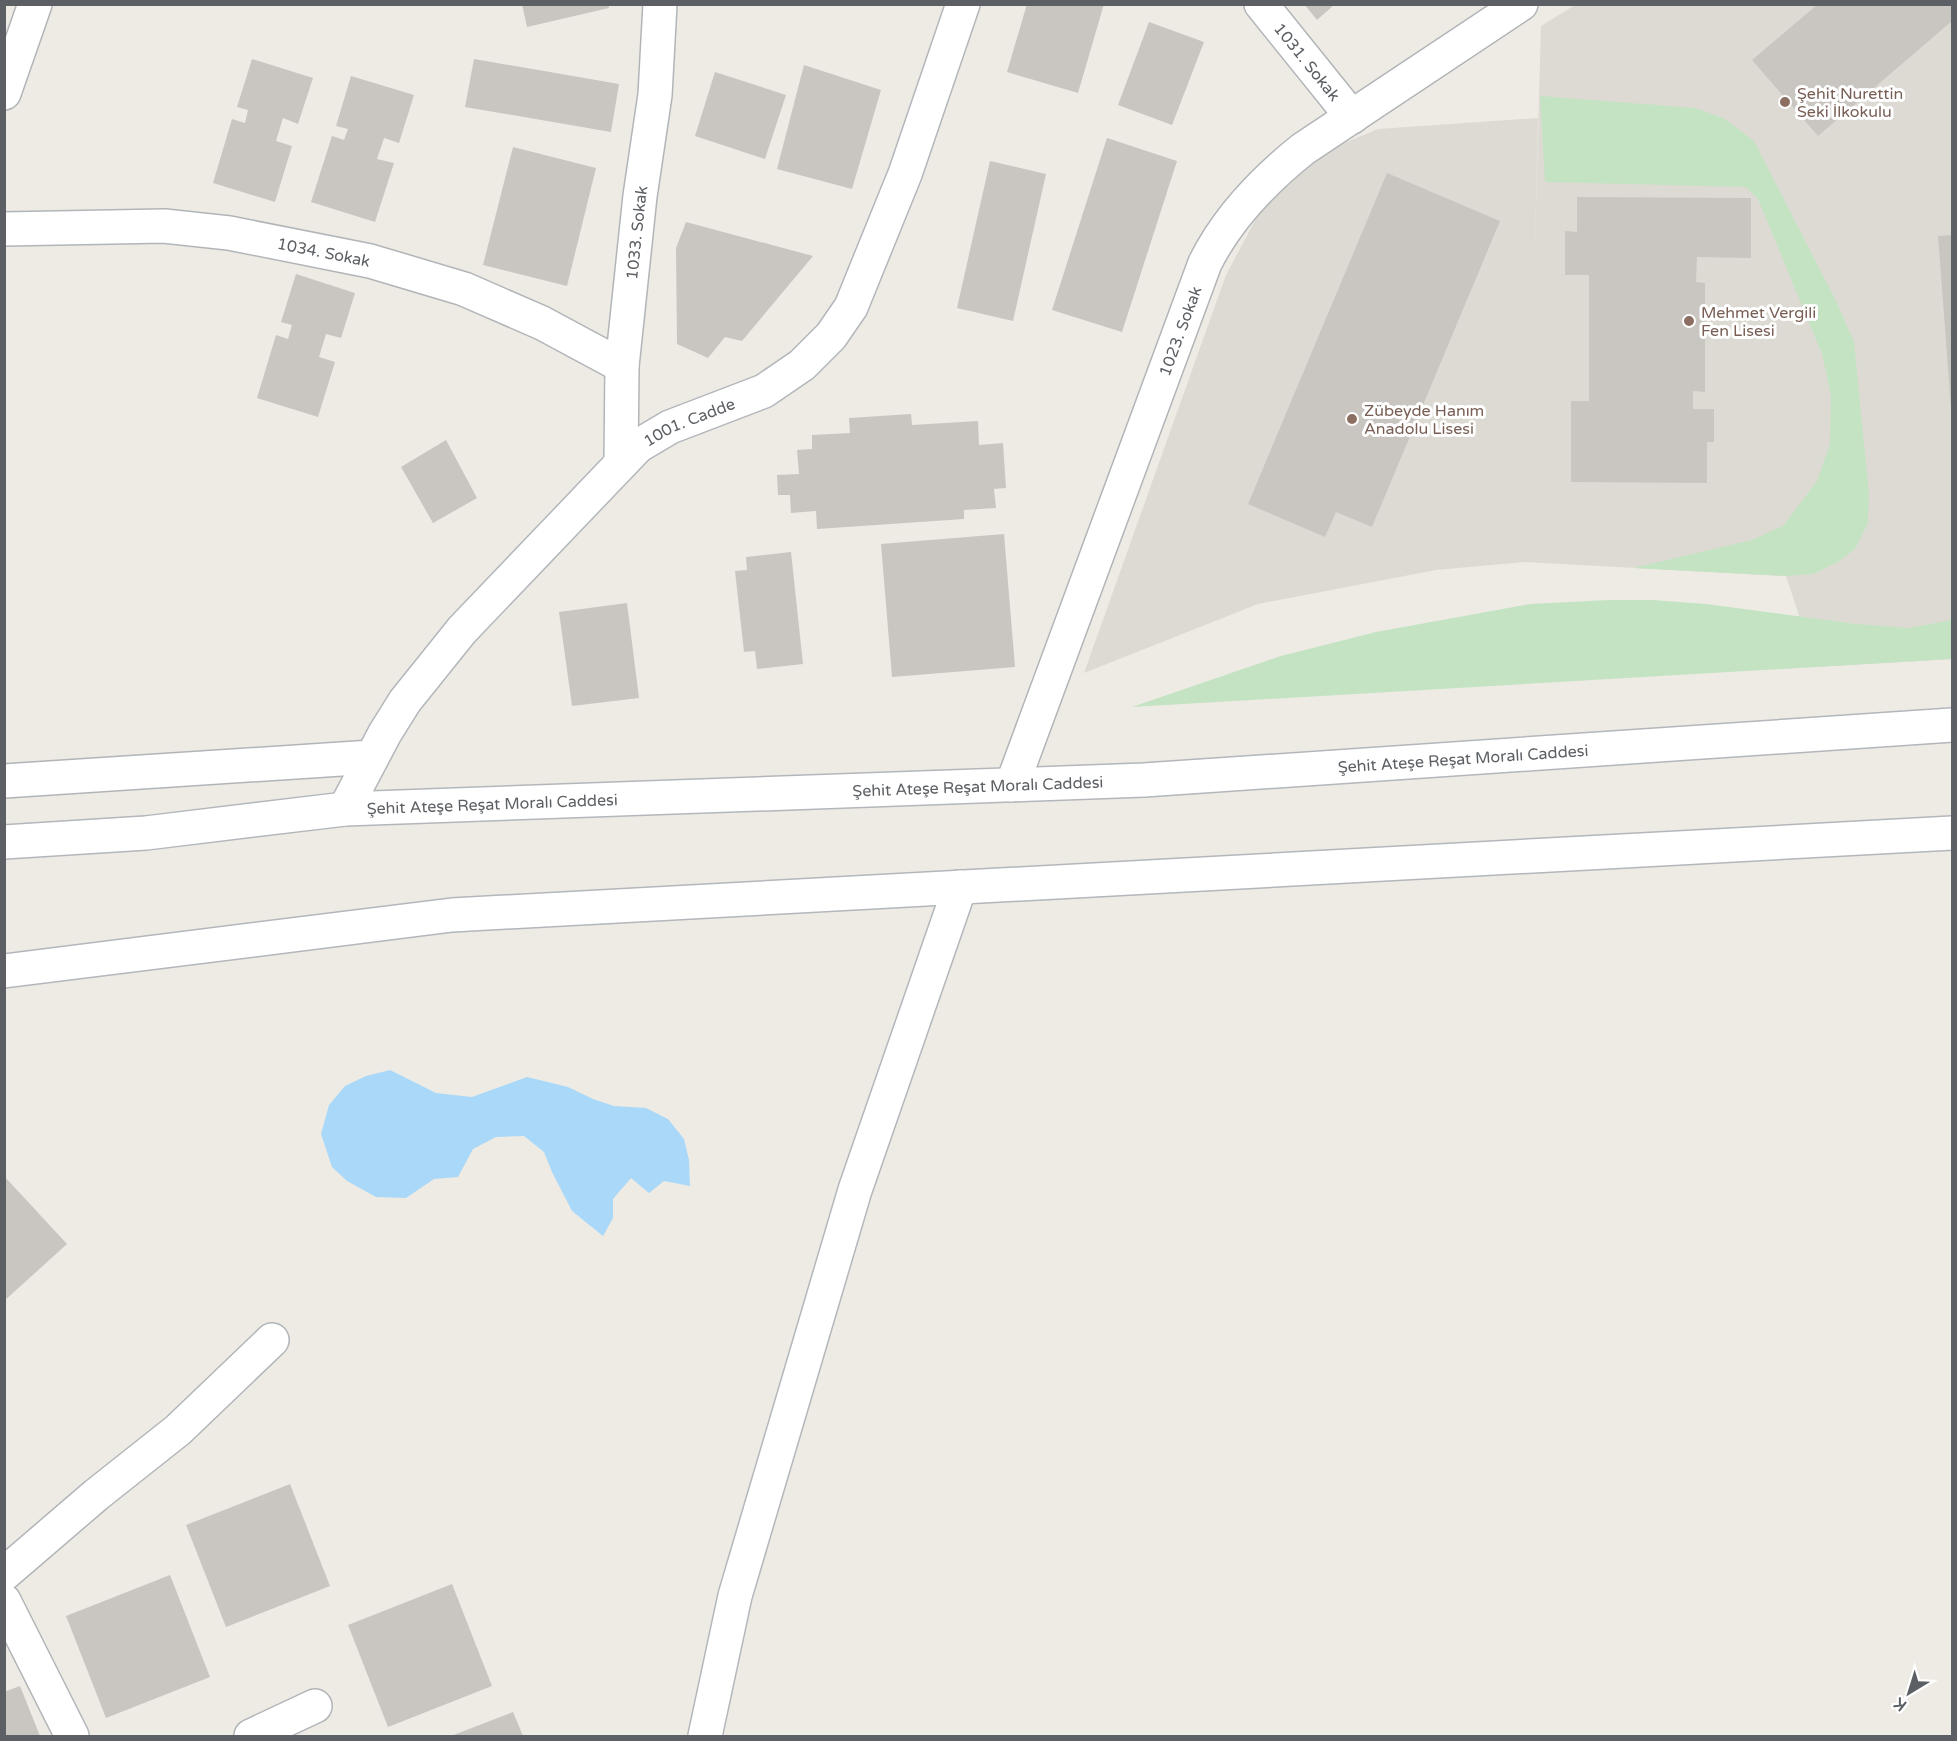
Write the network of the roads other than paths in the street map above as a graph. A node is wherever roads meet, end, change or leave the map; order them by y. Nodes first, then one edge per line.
1 (35, 4) edge
2 (660, 4) edge
3 (963, 4) edge
4 (1261, 4) edge
5 (1521, 4) edge
6 (4, 93) edge
7 (1352, 117) junction
8 (4, 229) edge
9 (622, 366) junction
10 (621, 463) junction
11 (1953, 725) edge
12 (372, 757) junction
13 (4, 781) edge
14 (1012, 785) junction
15 (345, 809) junction
16 (146, 833) junction
17 (1953, 833) edge
18 (4, 842) edge
19 (4, 864) edge
20 (960, 888) junction
21 (4, 971) edge
22 (272, 1340) dead end
23 (4, 1574) edge
24 (4, 1600) edge
25 (315, 1706) dead end
26 (72, 1737) edge
27 (251, 1737) edge
28 (705, 1737) edge

1 - 6 main road
2 - 9 main road, 1033. Sokak
3 - 10 main road, 1001. Cadde
4 - 7 main road, 1031. Sokak
5 - 7 main road, 1023. Sokak
7 - 14 main road, 1023. Sokak
8 - 9 main road, 1034. Sokak
9 - 10 main road, 1033. Sokak
10 - 12 main road, 1001. Cadde
11 - 14 main road, Şehit Ateşe Reşat Moralı Caddesi
12 - 13 main road
12 - 15 main road, 1001. Cadde
14 - 15 main road, Şehit Ateşe Reşat Moralı Caddesi
15 - 16 main road, Şehit Ateşe Reşat Moralı Caddesi
16 - 18 main road, Şehit Ateşe Reşat Moralı Caddesi
16 - 19 main road
17 - 20 main road
20 - 21 main road
20 - 28 main road
22 - 23 main road
24 - 26 main road
25 - 27 main road

